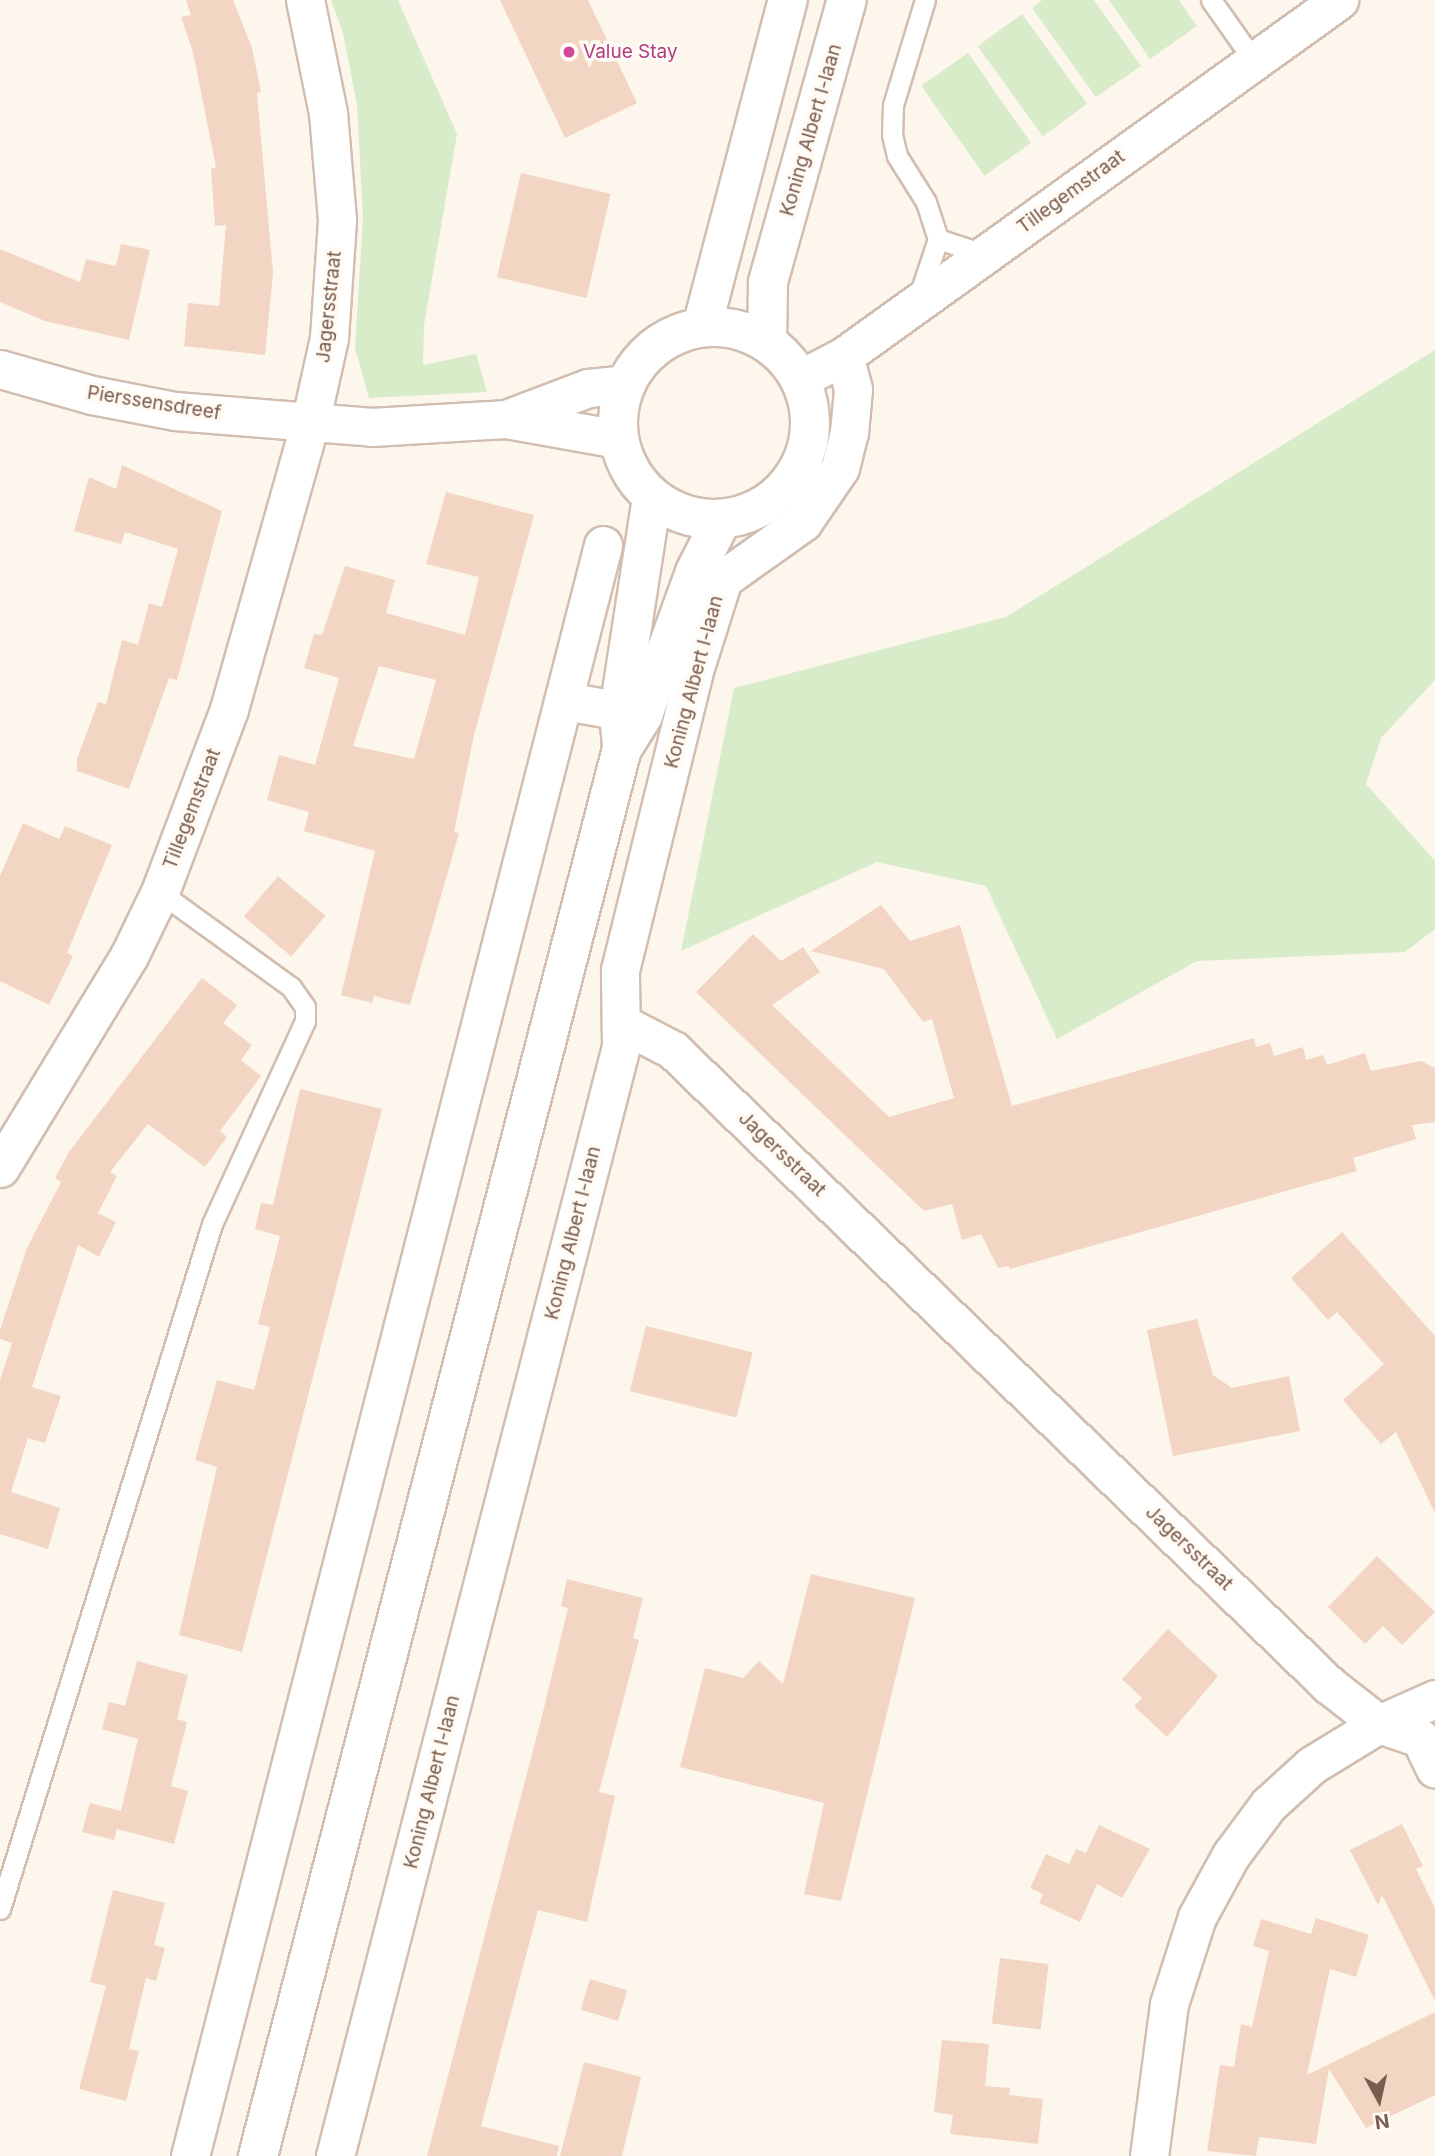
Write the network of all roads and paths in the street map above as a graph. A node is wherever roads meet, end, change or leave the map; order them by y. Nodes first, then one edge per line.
1 (305, 0) edge
2 (788, 0) edge
3 (847, 0) edge
4 (925, 0) edge
5 (1211, 0) edge
6 (1339, 0) edge
7 (1254, 61) junction
8 (938, 239) junction
9 (984, 254) junction
10 (916, 303) junction
11 (702, 327) junction
12 (766, 342) junction
13 (844, 356) junction
14 (0, 369) edge
15 (800, 379) junction
16 (625, 384) junction
17 (311, 419) junction
18 (506, 419) junction
19 (618, 439) junction
20 (652, 498) junction
21 (722, 519) junction
22 (603, 545) dead end
23 (565, 701) junction
24 (631, 713) junction
25 (160, 892) junction
26 (623, 1024) junction
27 (0, 1168) edge
28 (1435, 1699) edge
29 (1378, 1724) junction
30 (1435, 1769) edge
31 (0, 1909) edge
32 (190, 2156) edge
33 (258, 2156) edge
34 (335, 2156) edge
35 (1149, 2156) edge

1 - 17 street, Jagersstraat
2 - 11 main road
3 - 12 main road, Koning Albert I-laan
4 - 8 lane
5 - 7 lane
6 - 7 street, Tillegemstraat
7 - 9 street, Tillegemstraat
8 - 9 lane
8 - 10 lane
9 - 10 street, Tillegemstraat
10 - 13 street, Tillegemstraat
11 - 12 main road
11 - 16 main road
12 - 15 main road
13 - 15 street, Tillegemstraat
13 - 26 street, Koning Albert I-laan
14 - 17 street, Pierssensdreef
15 - 21 main road
16 - 18 street
16 - 19 main road
17 - 18 street
17 - 25 street, Tillegemstraat
18 - 19 street
19 - 20 main road
20 - 21 main road
20 - 24 main road, Koning Albert I-laan
21 - 24 main road, Koning Albert I-laan
22 - 23 street
23 - 24 street
23 - 32 street
24 - 33 main road, Koning Albert I-laan
25 - 27 street, Tillegemstraat
25 - 31 lane
26 - 29 street, Jagersstraat
26 - 34 street, Koning Albert I-laan
28 - 29 street
29 - 30 street
29 - 35 street

